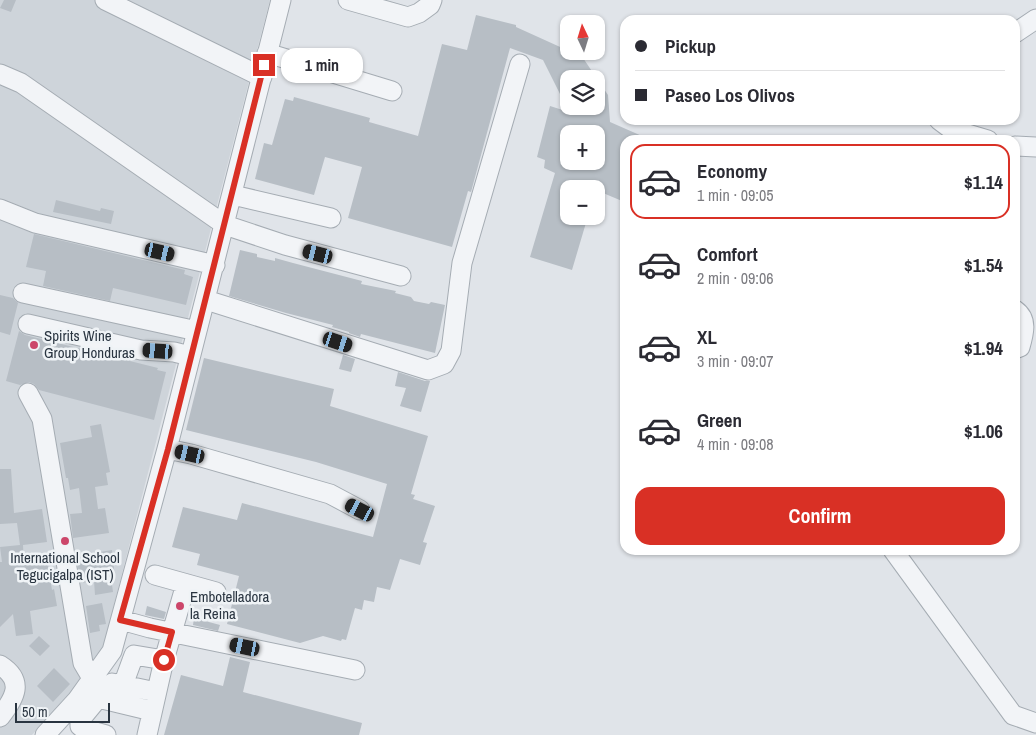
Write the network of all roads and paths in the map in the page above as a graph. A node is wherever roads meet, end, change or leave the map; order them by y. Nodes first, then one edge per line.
1 (105, 0) edge
2 (281, 0) edge
3 (348, 0) edge
4 (432, 0) edge
5 (1036, 19) edge
6 (1020, 30) edge
7 (267, 53) junction
8 (520, 64) dead end
9 (0, 74) edge
10 (262, 77) junction
11 (392, 91) dead end
12 (949, 130) edge
13 (968, 135) edge
14 (1020, 146) edge
15 (1036, 146) edge
16 (232, 195) junction
17 (0, 209) edge
18 (331, 218) dead end
19 (225, 225) junction
20 (215, 265) junction
21 (401, 276) dead end
22 (22, 293) dead end
23 (206, 300) junction
24 (1020, 313) edge
25 (28, 324) dead end
26 (197, 331) junction
27 (1020, 347) edge
28 (190, 356) junction
29 (28, 393) dead end
30 (168, 449) junction
31 (360, 510) dead end
32 (897, 555) edge
33 (155, 575) dead end
34 (186, 584) junction
35 (216, 592) dead end
36 (120, 620) junction
37 (172, 632) junction
38 (164, 660) junction
39 (0, 665) edge
40 (355, 670) dead end
41 (92, 680) junction
42 (124, 685) junction
43 (156, 692) junction
44 (98, 698) junction
45 (152, 711) junction
46 (0, 717) edge
47 (1036, 723) edge
48 (45, 735) edge
49 (106, 735) edge
50 (147, 735) edge

1 - 10 street
2 - 7 street
3 - 4 street
5 - 6 street
7 - 10 street
7 - 11 street
8 - 23 street
9 - 19 street
10 - 16 street
12 - 13 street
14 - 15 street
16 - 18 street
16 - 19 street
17 - 20 street
19 - 20 street
19 - 21 street
20 - 23 street
22 - 26 street
23 - 26 street
24 - 27 street
25 - 28 street
26 - 28 street
28 - 30 street
29 - 41 street
30 - 31 street
30 - 36 street
32 - 47 street
33 - 34 street
34 - 35 street
34 - 37 street
36 - 37 street
36 - 41 street
37 - 38 street
37 - 40 street
38 - 42 street
38 - 43 street
39 - 46 street
41 - 48 street
42 - 43 street
42 - 44 street
43 - 45 street
44 - 45 street
44 - 49 street
45 - 50 street

